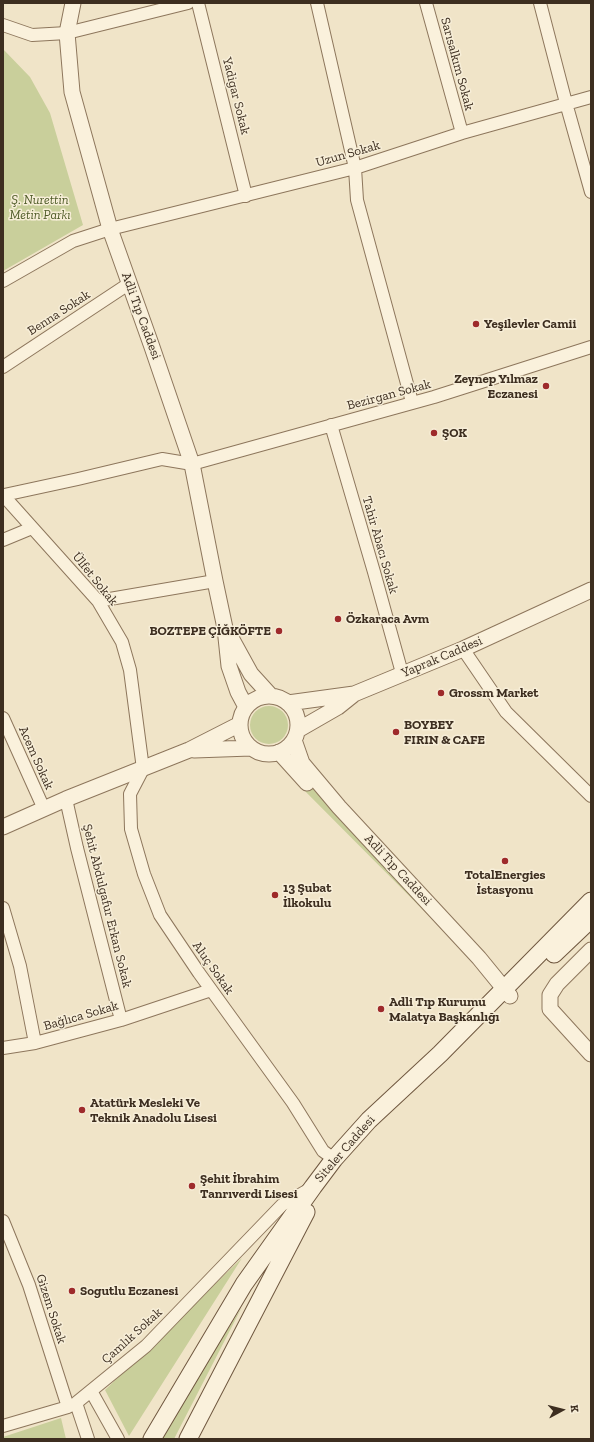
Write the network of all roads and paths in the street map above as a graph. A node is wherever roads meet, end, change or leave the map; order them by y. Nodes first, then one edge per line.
1 (72, 3) edge
2 (188, 3) edge
3 (198, 3) edge
4 (317, 3) edge
5 (426, 3) edge
6 (540, 3) edge
7 (3, 25) edge
8 (67, 34) junction
9 (591, 97) edge
10 (566, 103) junction
11 (462, 133) junction
12 (355, 168) junction
13 (591, 192) edge
14 (246, 196) junction
15 (110, 229) junction
16 (3, 281) edge
17 (130, 283) junction
18 (591, 347) edge
19 (3, 367) edge
20 (412, 402) junction
21 (331, 425) junction
22 (192, 464) junction
23 (3, 495) edge
24 (32, 528) junction
25 (3, 540) edge
26 (215, 581) junction
27 (591, 590) edge
28 (98, 601) junction
29 (225, 628) junction
30 (463, 649) junction
31 (402, 673) junction
32 (354, 694) junction
33 (271, 696) junction
34 (288, 703) junction
35 (246, 707) junction
36 (3, 718) edge
37 (240, 724) junction
38 (296, 735) junction
39 (251, 748) junction
40 (189, 750) junction
41 (279, 752) junction
42 (143, 769) junction
43 (591, 796) edge
44 (66, 799) junction
45 (44, 809) junction
46 (3, 827) edge
47 (591, 901) edge
48 (3, 908) edge
49 (591, 919) edge
50 (591, 950) edge
51 (211, 990) junction
52 (505, 995) junction
53 (121, 1020) junction
54 (35, 1043) junction
55 (3, 1048) edge
56 (591, 1054) edge
57 (334, 1159) junction
58 (312, 1187) junction
59 (3, 1221) edge
60 (91, 1391) junction
61 (72, 1405) junction
62 (3, 1426) edge
63 (88, 1439) edge
64 (118, 1439) edge
65 (152, 1439) edge
66 (188, 1439) edge

1 - 8 street, Adli Tıp Caddesi
2 - 8 street
3 - 14 street, Yadigar Sokak
4 - 12 street
5 - 11 street, Sarısalkım Sokak
6 - 10 street
7 - 8 street
8 - 15 street, Adli Tıp Caddesi
9 - 10 street, Uzun Sokak
10 - 11 street, Uzun Sokak
10 - 13 street
11 - 12 street, Uzun Sokak
12 - 14 street, Uzun Sokak
12 - 20 street
14 - 15 street, Uzun Sokak
15 - 16 street, Uzun Sokak
15 - 17 street, Adli Tıp Caddesi
17 - 19 street, Benna Sokak
17 - 22 street, Adli Tıp Caddesi
18 - 20 street, Bezirgan Sokak
20 - 21 street, Bezirgan Sokak
21 - 22 street, Bezirgan Sokak
21 - 31 street, Tahir Abacı Sokak
22 - 23 street
22 - 26 street, Adli Tıp Caddesi
23 - 24 street, Ülfet Sokak
24 - 25 street
24 - 28 street, Ülfet Sokak
26 - 28 street
26 - 29 street, Adli Tıp Caddesi
27 - 30 street, Yaprak Caddesi
28 - 42 street, Ülfet Sokak
29 - 33 street, Adli Tıp Caddesi
29 - 35 street, Adli Tıp Caddesi
30 - 31 street, Yaprak Caddesi
30 - 43 street
31 - 32 street, Yaprak Caddesi
32 - 34 street, Yaprak Caddesi
32 - 38 street
33 - 34 street, Adli Tıp Caddesi
33 - 35 street
34 - 38 street, Adli Tıp Caddesi
35 - 37 street
36 - 45 street, Acem Sokak
37 - 39 street
37 - 40 street
38 - 41 street
38 - 52 street, Adli Tıp Caddesi
39 - 40 street
39 - 41 street
40 - 42 street
41 - 52 street, Adli Tıp Caddesi
42 - 44 street
42 - 51 street, Aluç Sokak
44 - 45 street
44 - 53 street, Şehit Abdulgafur Erkan Sokak
45 - 46 street
47 - 52 main road, Siteler Caddesi
48 - 54 street
49 - 52 main road, Siteler Caddesi
50 - 56 street
51 - 53 street, Bağlıca Sokak
51 - 57 street, Aluç Sokak
52 - 57 main road, Siteler Caddesi
52 - 66 main road, Siteler Caddesi
53 - 54 street, Bağlıca Sokak
54 - 55 street, Bağlıca Sokak
57 - 58 main road, Siteler Caddesi
58 - 60 street, Çamlık Sokak
58 - 65 main road, Siteler Caddesi
59 - 61 street, Gizem Sokak
60 - 61 street, Çamlık Sokak
60 - 64 street
61 - 62 street, Çamlık Sokak
61 - 63 street, Gizem Sokak

